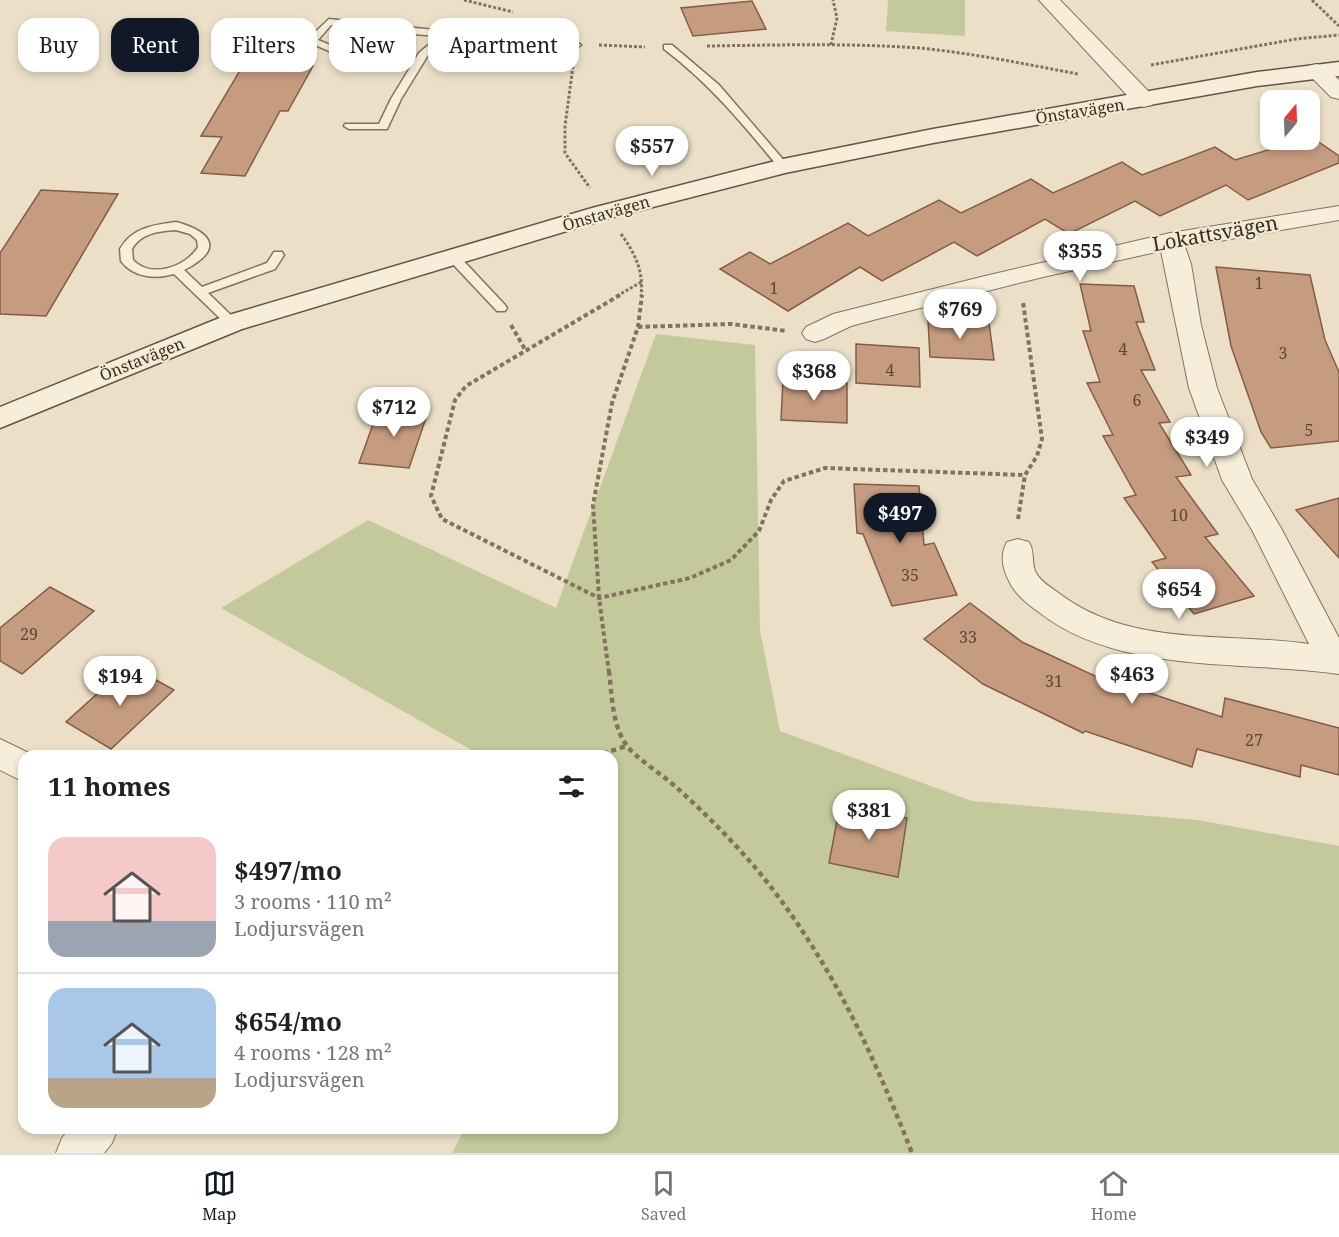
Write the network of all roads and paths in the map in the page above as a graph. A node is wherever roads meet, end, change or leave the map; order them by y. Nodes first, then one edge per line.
1 (833, 0) edge
2 (1049, 0) edge
3 (1312, 0) edge
4 (1339, 26) edge
5 (397, 28) joint
6 (831, 45) dead end
7 (668, 47) dead end
8 (428, 50) edge
9 (1327, 70) edge
10 (572, 72) edge
11 (1339, 93) edge
12 (1144, 100) junction
13 (349, 126) dead end
14 (783, 166) junction
15 (590, 189) dead end
16 (1339, 213) edge
17 (620, 233) dead end
18 (1170, 241) junction
19 (278, 255) dead end
20 (454, 258) junction
21 (177, 270) junction
22 (1020, 274) junction
23 (643, 281) junction
24 (200, 292) junction
25 (501, 308) dead end
26 (232, 323) junction
27 (638, 327) junction
28 (815, 333) joint
29 (0, 418) edge
30 (1025, 475) junction
31 (1018, 550) joint
32 (599, 598) junction
33 (1336, 660) edge
34 (627, 746) junction
35 (614, 750) edge
36 (0, 753) edge
37 (18, 764) edge
38 (92, 1134) edge
39 (76, 1153) edge
40 (912, 1153) edge

1 - 6 path
2 - 12 street
3 - 4 path
5 - 5 lane
7 - 14 lane
8 - 13 lane
9 - 11 street
9 - 12 street, Önstavägen
10 - 15 path
12 - 14 street, Önstavägen
14 - 20 street, Önstavägen
16 - 18 street, Lokattsvägen
17 - 23 path
18 - 22 street, Lokattsvägen
18 - 33 street
19 - 24 lane
20 - 25 lane
20 - 26 street, Önstavägen
21 - 21 lane
21 - 24 lane
22 - 28 street, Lokattsvägen
22 - 30 path
23 - 27 path
23 - 32 path
24 - 26 lane
26 - 29 street, Önstavägen
27 - 28 path
27 - 32 path
30 - 31 path
30 - 32 path
31 - 33 street
32 - 34 path
34 - 35 path
34 - 40 path
36 - 37 street
38 - 39 street

